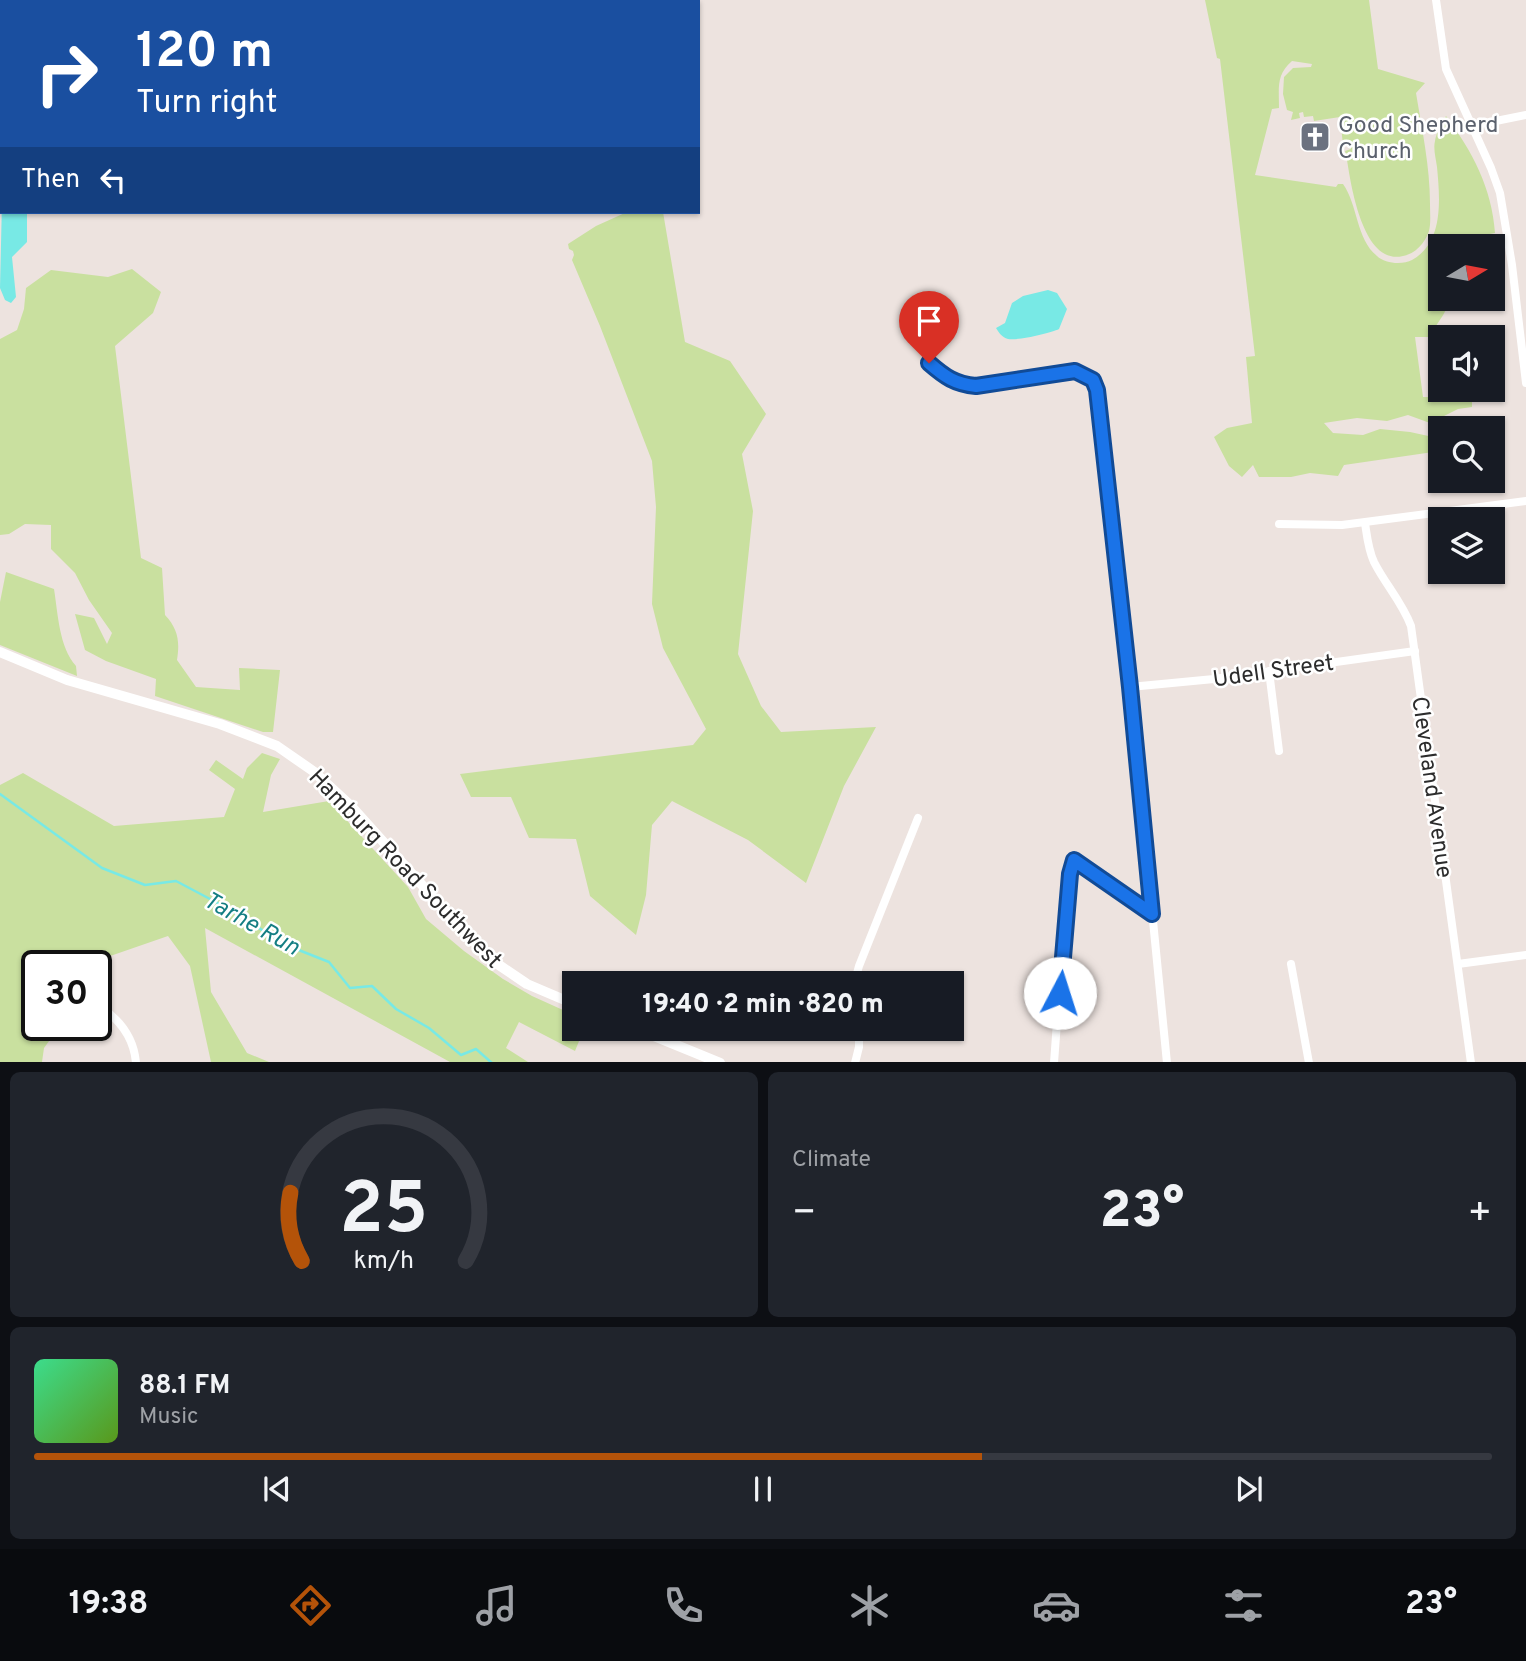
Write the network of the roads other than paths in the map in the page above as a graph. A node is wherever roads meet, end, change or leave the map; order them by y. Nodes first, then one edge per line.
1 (1436, 0) edge
2 (1526, 115) edge
3 (1471, 126) junction
4 (1521, 308) edge
5 (929, 363) dead end
6 (1526, 383) edge
7 (1526, 501) edge
8 (1365, 523) junction
9 (1279, 524) dead end
10 (1415, 651) junction
11 (0, 652) edge
12 (1269, 671) junction
13 (1130, 687) junction
14 (1279, 751) dead end
15 (918, 818) dead end
16 (1152, 914) junction
17 (1526, 955) edge
18 (1291, 964) dead end
19 (1458, 964) junction
20 (858, 971) edge
21 (562, 999) edge
22 (112, 1015) edge
23 (667, 1041) edge
24 (859, 1041) edge
25 (136, 1062) edge
26 (720, 1062) edge
27 (855, 1062) edge
28 (1054, 1062) edge
29 (1167, 1062) edge
30 (1309, 1062) edge
31 (1471, 1062) edge

1 - 3 street
2 - 3 street
3 - 4 street
4 - 6 street
5 - 13 street
7 - 8 street
8 - 9 street
8 - 10 street, Cleveland Avenue
10 - 12 street, Udell Street
10 - 19 street, Cleveland Avenue
11 - 21 street, Hamburg Road Southwest
12 - 13 street, Udell Street
12 - 14 street
13 - 16 street
15 - 20 street
16 - 28 street
16 - 29 street
17 - 19 street
18 - 30 street
19 - 31 street, Cleveland Avenue
22 - 25 street
23 - 26 street
24 - 27 street

